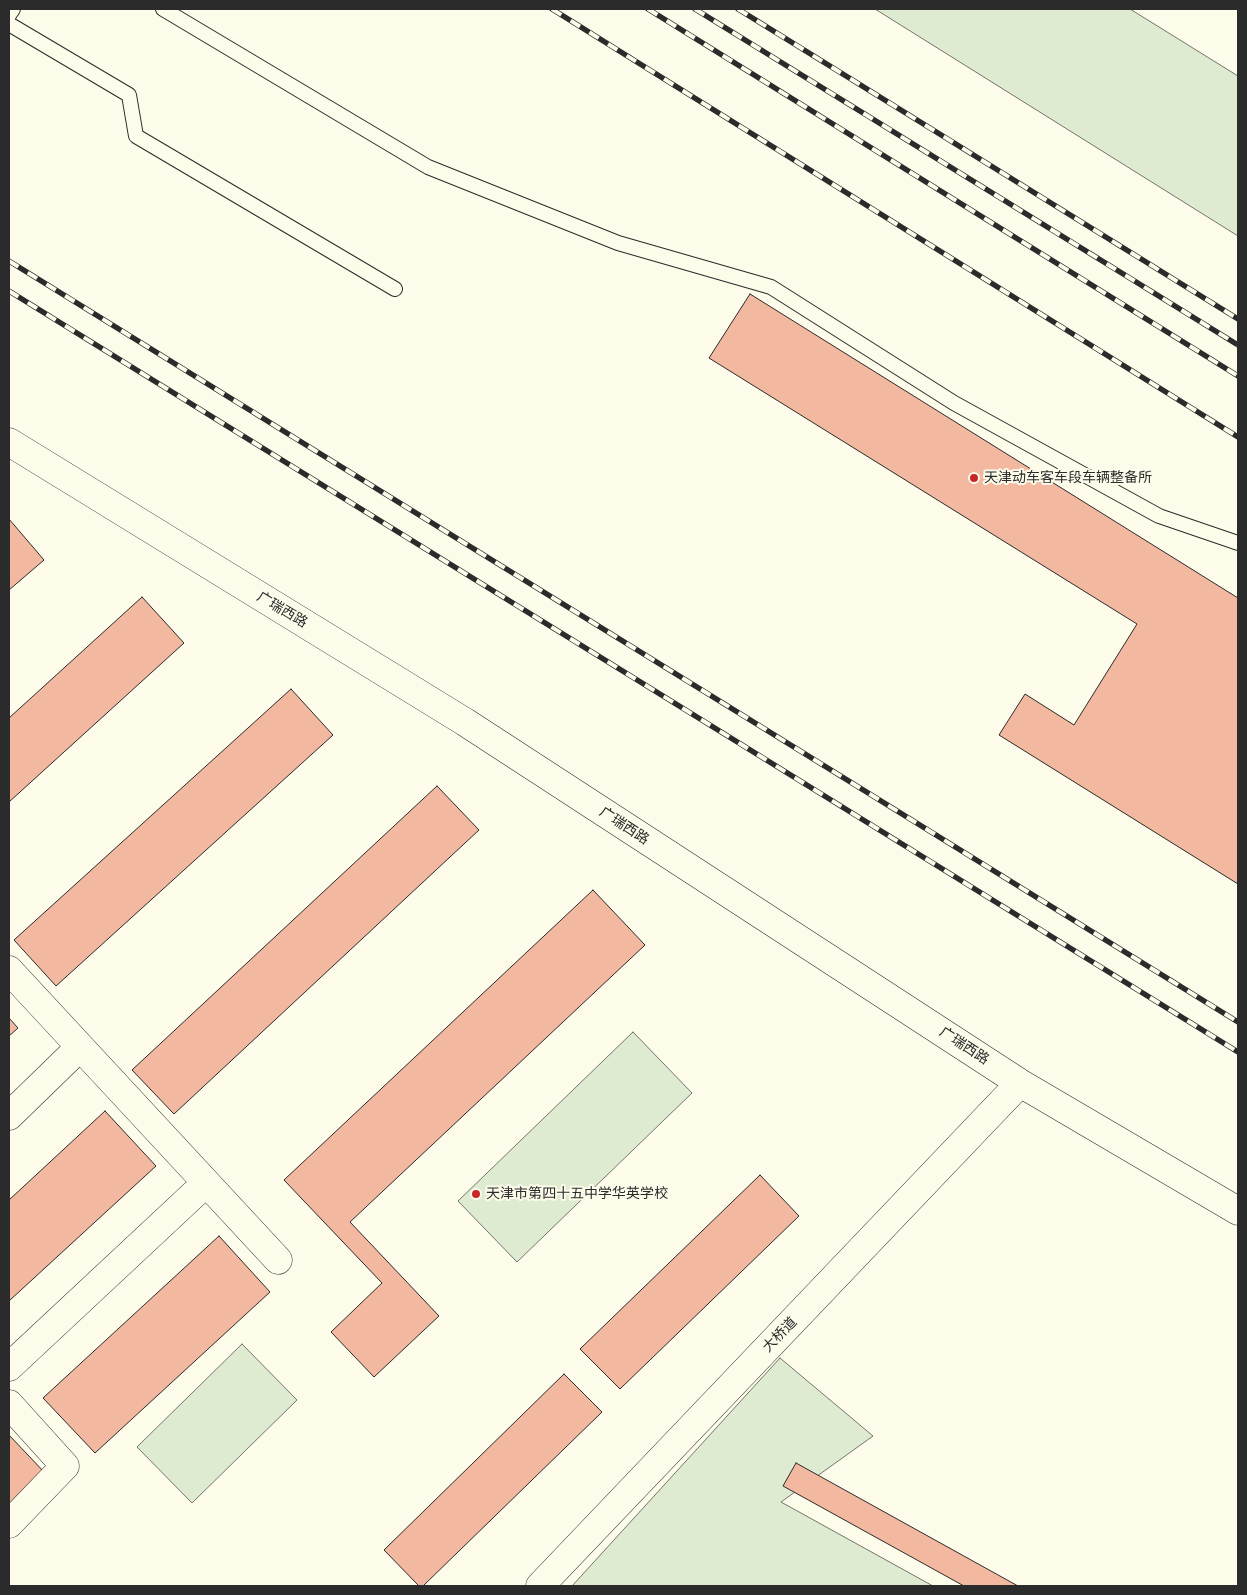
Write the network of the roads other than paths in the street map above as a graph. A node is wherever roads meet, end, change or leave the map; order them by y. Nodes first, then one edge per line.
1 (13, 9) edge
2 (163, 9) edge
3 (9, 15) edge
4 (9, 24) edge
5 (395, 290) dead end
6 (9, 442) edge
7 (1238, 543) edge
8 (9, 970) edge
9 (80, 1047) junction
10 (1020, 1083) junction
11 (9, 1116) edge
12 (206, 1183) junction
13 (1238, 1212) edge
14 (278, 1260) dead end
15 (9, 1368) edge
16 (9, 1404) edge
17 (9, 1524) edge
18 (540, 1586) edge

1 - 3 lane
2 - 7 lane
4 - 5 lane
6 - 10 street, 广瑞西路
8 - 9 street
9 - 11 street
9 - 12 street
10 - 13 street, 广瑞西路
10 - 18 street, 大桥道
12 - 14 street
12 - 15 street
16 - 17 street

